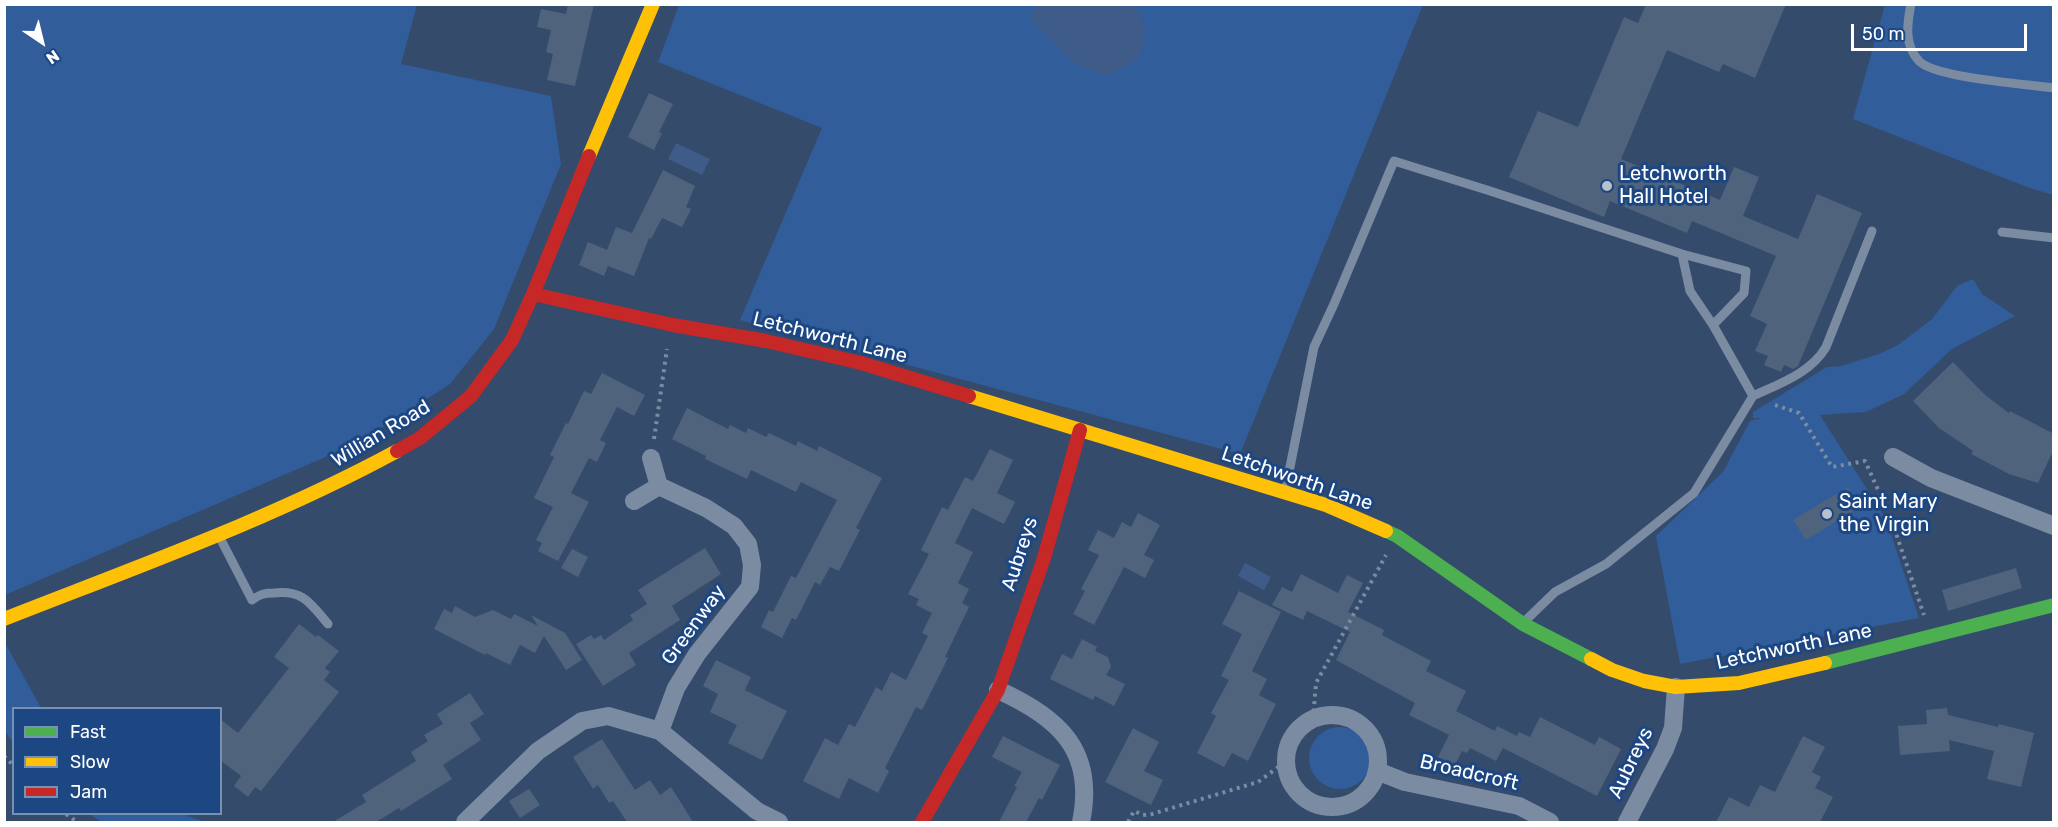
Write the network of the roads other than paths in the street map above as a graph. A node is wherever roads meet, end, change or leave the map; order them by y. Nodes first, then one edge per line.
1 (653, 4) edge
2 (1911, 4) edge
3 (2054, 88) edge
4 (1872, 231) dead end
5 (2002, 232) dead end
6 (2054, 238) edge
7 (1682, 254) junction
8 (533, 294) junction
9 (1713, 325) junction
10 (1753, 396) junction
11 (1080, 430) junction
12 (1893, 457) dead end
13 (651, 458) road end
14 (659, 486) junction
15 (1285, 492) junction
16 (634, 501) dead end
17 (2054, 526) edge
18 (218, 534) junction
19 (2054, 605) edge
20 (4, 619) edge
21 (328, 624) dead end
22 (1523, 624) junction
23 (1676, 687) junction
24 (998, 690) junction
25 (660, 731) junction
26 (1377, 771) junction
27 (465, 822) edge
28 (779, 822) edge
29 (922, 822) edge
30 (1081, 822) edge
31 (1550, 822) edge
32 (1627, 822) edge

1 - 8 street, Willian Road
2 - 3 lane
4 - 10 lane
5 - 6 lane
7 - 9 lane
7 - 9 lane
7 - 15 lane
8 - 11 street, Letchworth Lane
8 - 18 street, Willian Road
9 - 10 lane
10 - 22 lane
11 - 15 street, Letchworth Lane
11 - 24 street, Aubreys
12 - 17 street
13 - 14 street
14 - 16 street
14 - 25 street, Greenway
15 - 22 street, Letchworth Lane
18 - 20 street, Willian Road
18 - 21 lane
19 - 23 street, Letchworth Lane
22 - 23 street, Letchworth Lane
23 - 32 street, Aubreys
24 - 29 street, Aubreys
24 - 30 street
25 - 27 street
25 - 28 street
26 - 26 street
26 - 31 street, Broadcroft

